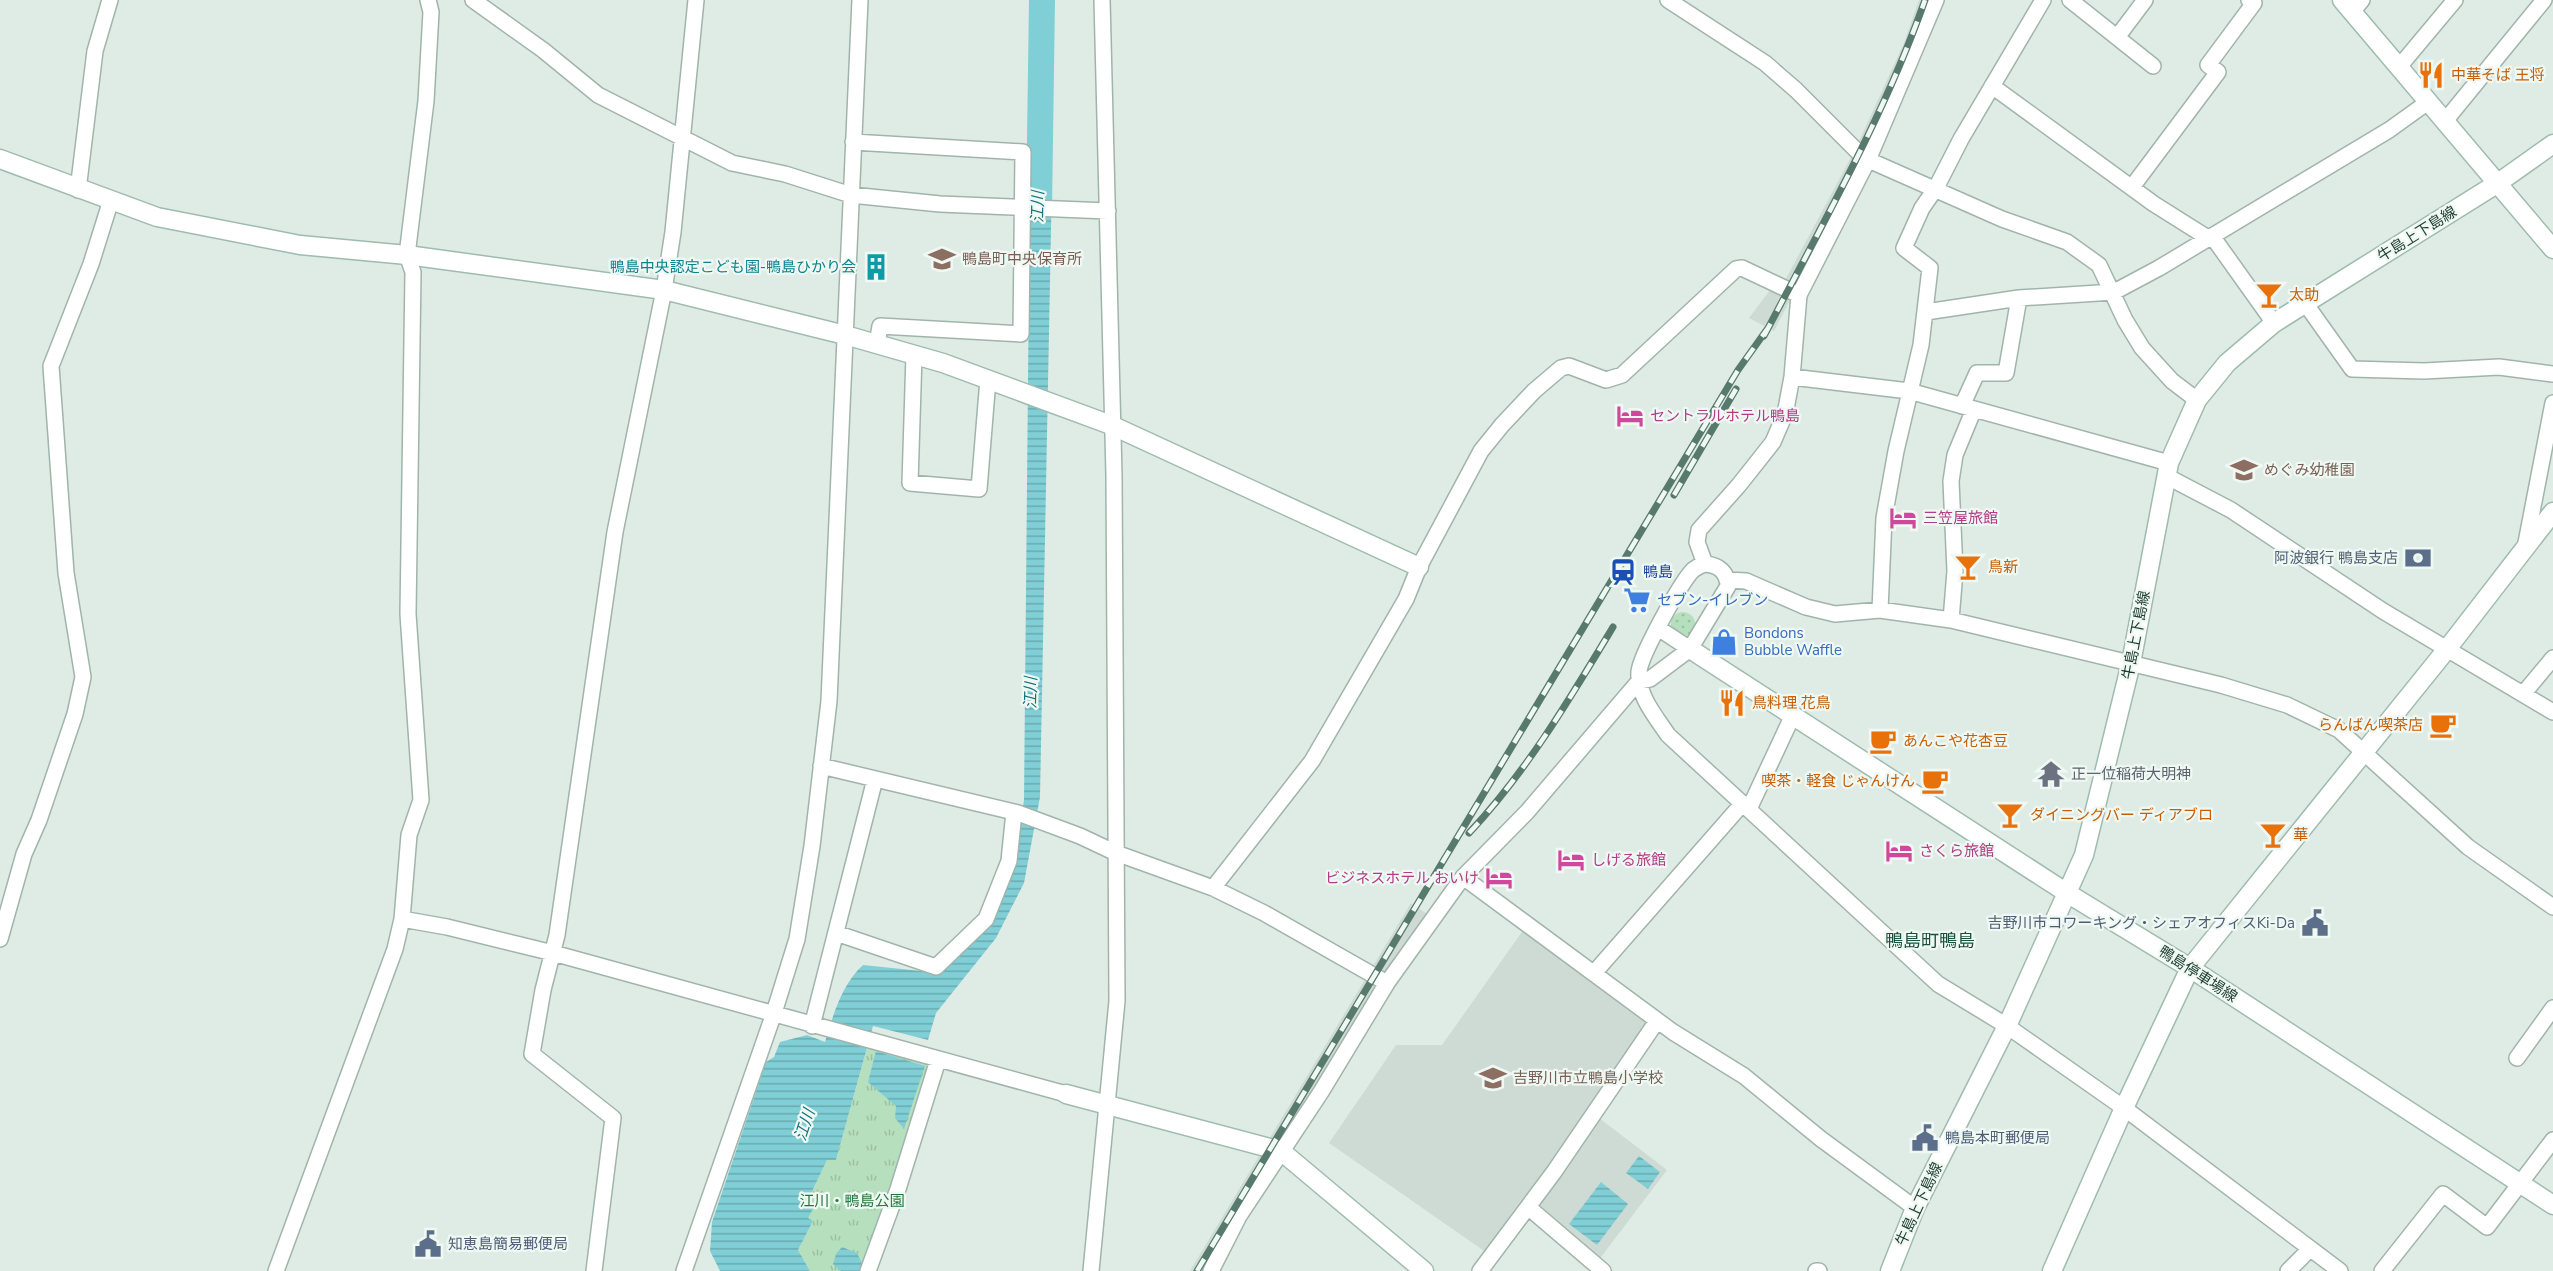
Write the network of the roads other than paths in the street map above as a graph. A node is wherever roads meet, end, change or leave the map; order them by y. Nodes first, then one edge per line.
1 (110, 0) edge
2 (428, 0) edge
3 (473, 0) edge
4 (696, 0) edge
5 (860, 0) edge
6 (1102, 0) edge
7 (1668, 0) edge
8 (1936, 0) edge
9 (2043, 0) edge
10 (2070, 0) edge
11 (2145, 0) edge
12 (2249, 0) edge
13 (2455, 0) edge
14 (2544, 0) edge
15 (2352, 4) edge
16 (2118, 36) junction
17 (2153, 66) dead end
18 (2399, 67) junction
19 (1992, 86) junction
20 (2428, 102) junction
21 (2445, 121) junction
22 (680, 138) junction
23 (853, 142) junction
24 (2553, 144) edge
25 (0, 159) edge
26 (1868, 160) junction
27 (2498, 183) junction
28 (2132, 187) junction
29 (1936, 189) junction
30 (78, 190) junction
31 (851, 195) junction
32 (111, 200) junction
33 (1023, 206) junction
34 (1108, 211) junction
35 (2210, 237) junction
36 (2553, 249) edge
37 (407, 255) junction
38 (664, 290) junction
39 (2114, 292) junction
40 (1798, 295) junction
41 (2019, 298) junction
42 (2305, 303) junction
43 (1926, 312) junction
44 (2274, 323) junction
45 (845, 335) junction
46 (877, 344) junction
47 (914, 355) junction
48 (2553, 374) edge
49 (1792, 377) junction
50 (988, 379) junction
51 (1909, 391) junction
52 (2197, 400) junction
53 (2553, 403) edge
54 (1968, 407) junction
55 (1111, 425) junction
56 (2168, 469) junction
57 (2553, 512) edge
58 (2525, 548) junction
59 (1705, 564) junction
60 (1419, 567) junction
61 (1727, 580) junction
62 (1880, 610) junction
63 (1951, 620) junction
64 (1658, 628) junction
65 (1690, 649) junction
66 (2447, 649) junction
67 (2553, 658) edge
68 (2131, 663) junction
69 (1639, 681) junction
70 (2523, 694) junction
71 (2553, 712) edge
72 (1792, 717) junction
73 (2363, 752) junction
74 (821, 766) junction
75 (875, 779) junction
76 (1746, 806) junction
77 (1016, 813) junction
78 (1116, 853) junction
79 (1462, 877) junction
80 (1213, 888) junction
81 (2067, 893) junction
82 (2553, 907) edge
83 (402, 919) junction
84 (836, 933) junction
85 (0, 939) edge
86 (553, 954) junction
87 (2190, 968) junction
88 (1594, 973) junction
89 (1387, 984) junction
90 (2553, 1008) edge
91 (773, 1016) junction
92 (1658, 1021) junction
93 (2007, 1026) junction
94 (817, 1027) junction
95 (2517, 1058) dead end
96 (938, 1060) junction
97 (1066, 1094) joint
98 (1106, 1104) junction
99 (2124, 1108) junction
100 (2553, 1140) edge
101 (1281, 1151) junction
102 (2520, 1185) junction
103 (2553, 1205) edge
104 (1528, 1207) junction
105 (1915, 1209) junction
106 (2310, 1249) junction
107 (276, 1271) edge
108 (594, 1271) edge
109 (684, 1271) edge
110 (868, 1271) edge
111 (1091, 1271) edge
112 (1210, 1271) edge
113 (1424, 1271) edge
114 (1480, 1271) edge
115 (1603, 1271) edge
116 (1890, 1271) edge
117 (2052, 1271) edge
118 (2288, 1271) edge
119 (2340, 1271) edge
120 (2382, 1271) edge

1 - 30 street
2 - 37 street
3 - 22 street
4 - 22 street
5 - 23 street
6 - 34 street
7 - 26 street
8 - 26 street
9 - 19 street
10 - 16 street
11 - 16 street
12 - 28 street
13 - 18 street
14 - 21 street
15 - 18 street
16 - 17 street
18 - 20 street
19 - 28 street
19 - 29 street
20 - 21 street
20 - 35 street
21 - 27 street
22 - 31 street
22 - 38 street
23 - 31 street
23 - 33 street
24 - 27 street, 牛島上下島線
25 - 30 street
26 - 29 street
26 - 40 street
27 - 36 street
27 - 42 street, 牛島上下島線
28 - 35 street
29 - 39 street
29 - 43 street
30 - 32 street
31 - 33 street
31 - 45 street
32 - 37 street
32 - 85 street
33 - 34 street
33 - 46 street
34 - 55 street
35 - 39 street
35 - 44 street
37 - 38 street
37 - 83 street
38 - 45 street
38 - 86 street
39 - 41 street
39 - 52 street
40 - 49 street
40 - 60 street
41 - 43 street
41 - 54 street
42 - 44 street, 牛島上下島線
42 - 48 street
43 - 51 street
44 - 52 street, 牛島上下島線
45 - 46 street
45 - 74 street
46 - 47 street
47 - 50 street
47 - 50 street
49 - 51 street
49 - 59 street
50 - 55 street
51 - 54 street
51 - 62 street
52 - 56 street, 牛島上下島線
53 - 58 street
54 - 56 street
54 - 63 street
55 - 60 street
55 - 78 street
56 - 66 street
56 - 68 street, 牛島上下島線
57 - 58 street
58 - 66 street
59 - 61 street
59 - 64 street
60 - 80 street
61 - 62 street
61 - 65 street
62 - 63 street
63 - 68 street
64 - 65 street
64 - 69 street
65 - 69 street
65 - 72 street, 鴨島停車場線
66 - 70 street
66 - 73 street
67 - 70 street
68 - 73 street
68 - 81 street, 牛島上下島線
69 - 76 street
69 - 79 street
70 - 71 street
72 - 76 street
72 - 81 street, 鴨島停車場線
73 - 82 street
73 - 87 street
74 - 75 street
74 - 91 street
75 - 77 street
75 - 84 street
76 - 88 street
76 - 93 street
77 - 78 street
77 - 84 street
78 - 80 street
78 - 98 street
79 - 88 street
79 - 89 street
80 - 89 street
81 - 87 street, 鴨島停車場線
81 - 93 street, 牛島上下島線
83 - 86 street
83 - 107 street
84 - 94 street
86 - 91 street
86 - 108 street
87 - 99 street
87 - 102 street, 鴨島停車場線
88 - 92 street
89 - 101 street
90 - 95 street
91 - 94 street
91 - 109 street
92 - 104 street
92 - 105 street
93 - 99 street
93 - 105 street, 牛島上下島線
94 - 96 street
96 - 97 street
96 - 110 street
97 - 98 street
98 - 101 street
98 - 111 street
99 - 106 street
99 - 117 street
100 - 102 street
101 - 112 street
101 - 113 street
102 - 103 street, 鴨島停車場線
102 - 120 street
104 - 114 street
104 - 115 street
105 - 116 street, 牛島上下島線
106 - 118 street
106 - 119 street

